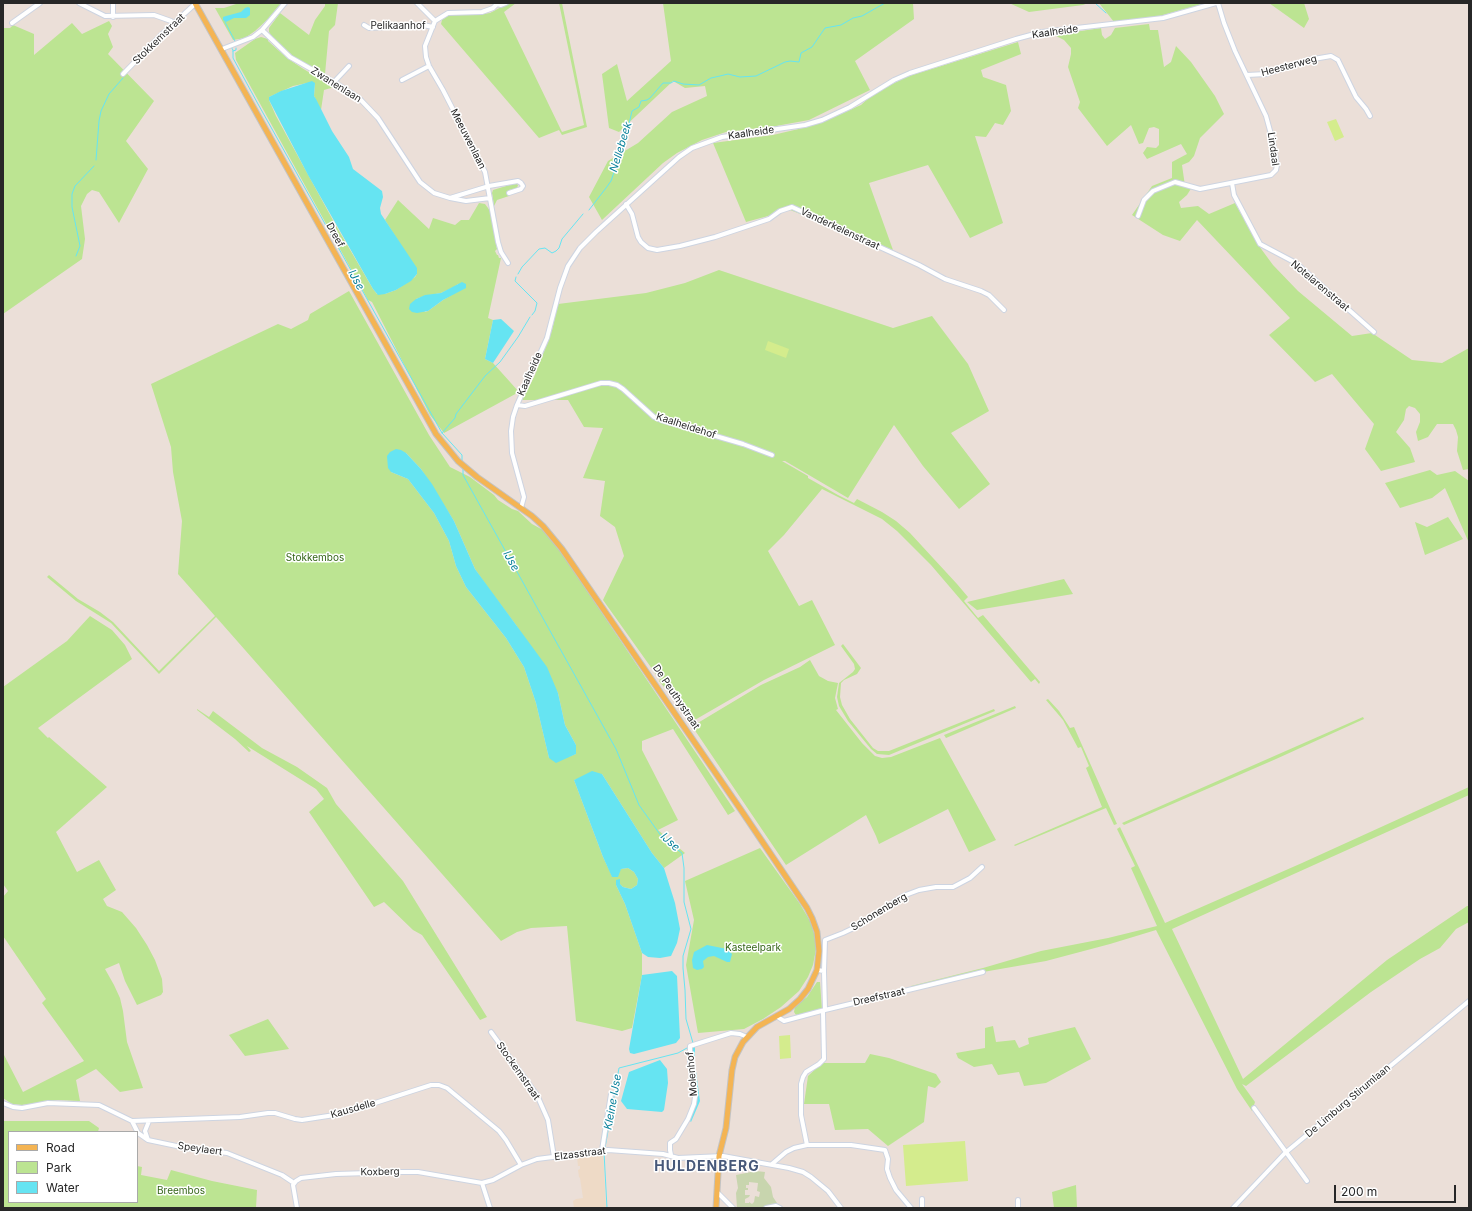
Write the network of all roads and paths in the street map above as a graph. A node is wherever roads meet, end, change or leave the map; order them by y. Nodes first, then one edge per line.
1 (40, 3) edge
2 (79, 3) edge
3 (113, 3) edge
4 (195, 3) edge
5 (285, 3) edge
6 (417, 3) edge
7 (506, 3) edge
8 (1217, 3) edge
9 (497, 4) edge
10 (113, 17) junction
11 (436, 21) junction
12 (12, 23) dead end
13 (174, 24) junction
14 (364, 25) dead end
15 (433, 27) junction
16 (262, 30) junction
17 (222, 49) junction
18 (349, 66) dead end
19 (429, 66) junction
20 (123, 74) dead end
21 (1247, 75) junction
22 (402, 80) dead end
23 (334, 82) junction
24 (1370, 116) dead end
25 (1232, 183) junction
26 (488, 186) junction
27 (509, 193) dead end
28 (450, 198) junction
29 (490, 198) junction
30 (626, 204) junction
31 (1138, 216) dead end
32 (508, 263) dead end
33 (1004, 310) dead end
34 (1374, 332) dead end
35 (517, 405) junction
36 (772, 455) dead end
37 (467, 469) joint
38 (521, 508) junction
39 (982, 868) dead end
40 (817, 970) junction
41 (824, 971) junction
42 (983, 972) dead end
43 (1469, 1001) edge
44 (824, 1010) junction
45 (776, 1016) junction
46 (491, 1032) dead end
47 (747, 1037) junction
48 (611, 1094) dead end
49 (3, 1103) edge
50 (1254, 1108) dead end
51 (149, 1121) junction
52 (132, 1122) junction
53 (137, 1131) edge
54 (138, 1133) edge
55 (148, 1140) junction
56 (807, 1145) junction
57 (604, 1150) junction
58 (1286, 1153) junction
59 (672, 1155) junction
60 (719, 1156) junction
61 (554, 1157) junction
62 (772, 1164) junction
63 (521, 1165) junction
64 (493, 1180) joint
65 (1307, 1181) dead end
66 (294, 1183) junction
67 (482, 1183) junction
68 (718, 1192) junction
69 (922, 1199) dead end
70 (1018, 1200) dead end
71 (716, 1206) edge
72 (297, 1208) edge
73 (490, 1208) edge
74 (733, 1208) edge
75 (766, 1208) edge
76 (780, 1208) edge
77 (841, 1208) edge
78 (911, 1208) edge
79 (922, 1208) edge
80 (1018, 1208) edge
81 (1233, 1208) edge

1 - 12 street
2 - 10 street
3 - 10 street
4 - 13 street, Stokkemstraat
4 - 17 main road, Dreef
5 - 16 street
6 - 11 street
7 - 9 street
8 - 21 street, Lindaal
8 - 30 street, Kaalheide
9 - 11 street
10 - 13 street
11 - 15 street, Meeuwenlaan
13 - 20 street, Stokkemstraat
14 - 15 street, Pelikaanhof
15 - 19 street, Meeuwenlaan
16 - 17 street
16 - 23 street, Zwanenlaan
17 - 37 main road, Dreef
18 - 23 street
19 - 22 street
19 - 26 street, Meeuwenlaan
21 - 24 street, Heesterweg
21 - 25 street, Lindaal
23 - 28 street, Zwanenlaan
25 - 31 street, Lindaal
25 - 34 street, Notelarenstraat
26 - 27 street
26 - 28 street
26 - 29 street, Meeuwenlaan
28 - 29 street, Zwanenlaan
29 - 32 street, Meeuwenlaan
30 - 33 street, Vanderkelenstraat
30 - 35 street, Kaalheide
35 - 36 street, Kaalheidehof
35 - 38 street, Kaalheide
37 - 38 main road, De Peuthystraat
38 - 40 main road, De Peuthystraat
39 - 41 street, Schonenberg
40 - 41 street
40 - 45 main road, De Peuthystraat
41 - 44 street
42 - 44 street, Dreefstraat
43 - 58 street, De Limburg Stirumlaan
44 - 45 street, Dreefstraat
44 - 56 street
45 - 47 main road, De Peuthystraat
46 - 61 street, Stockemstraat
47 - 59 street, Molenhof
47 - 60 main road, De Peuthystraat
48 - 57 street
49 - 52 street
50 - 58 street
51 - 52 street
51 - 55 street
51 - 63 street, Kausdelle
52 - 53 street
54 - 55 street
55 - 66 street, Speylaert
56 - 62 street
56 - 78 street
57 - 59 street, Elzasstraat
57 - 61 street, Elzasstraat
58 - 65 street
58 - 81 street, De Limburg Stirumlaan
59 - 60 street, Elzasstraat
60 - 62 street, Elzasstraat
60 - 68 main road, De Peuthystraat
61 - 63 street, Elzasstraat
62 - 77 street, Elzasstraat
63 - 64 street, Elzasstraat
64 - 67 street, Koxberg
66 - 67 street, Koxberg
66 - 72 street
67 - 73 street
68 - 71 main road, De Peuthystraat
68 - 74 street
69 - 79 street
70 - 80 street
75 - 76 street

